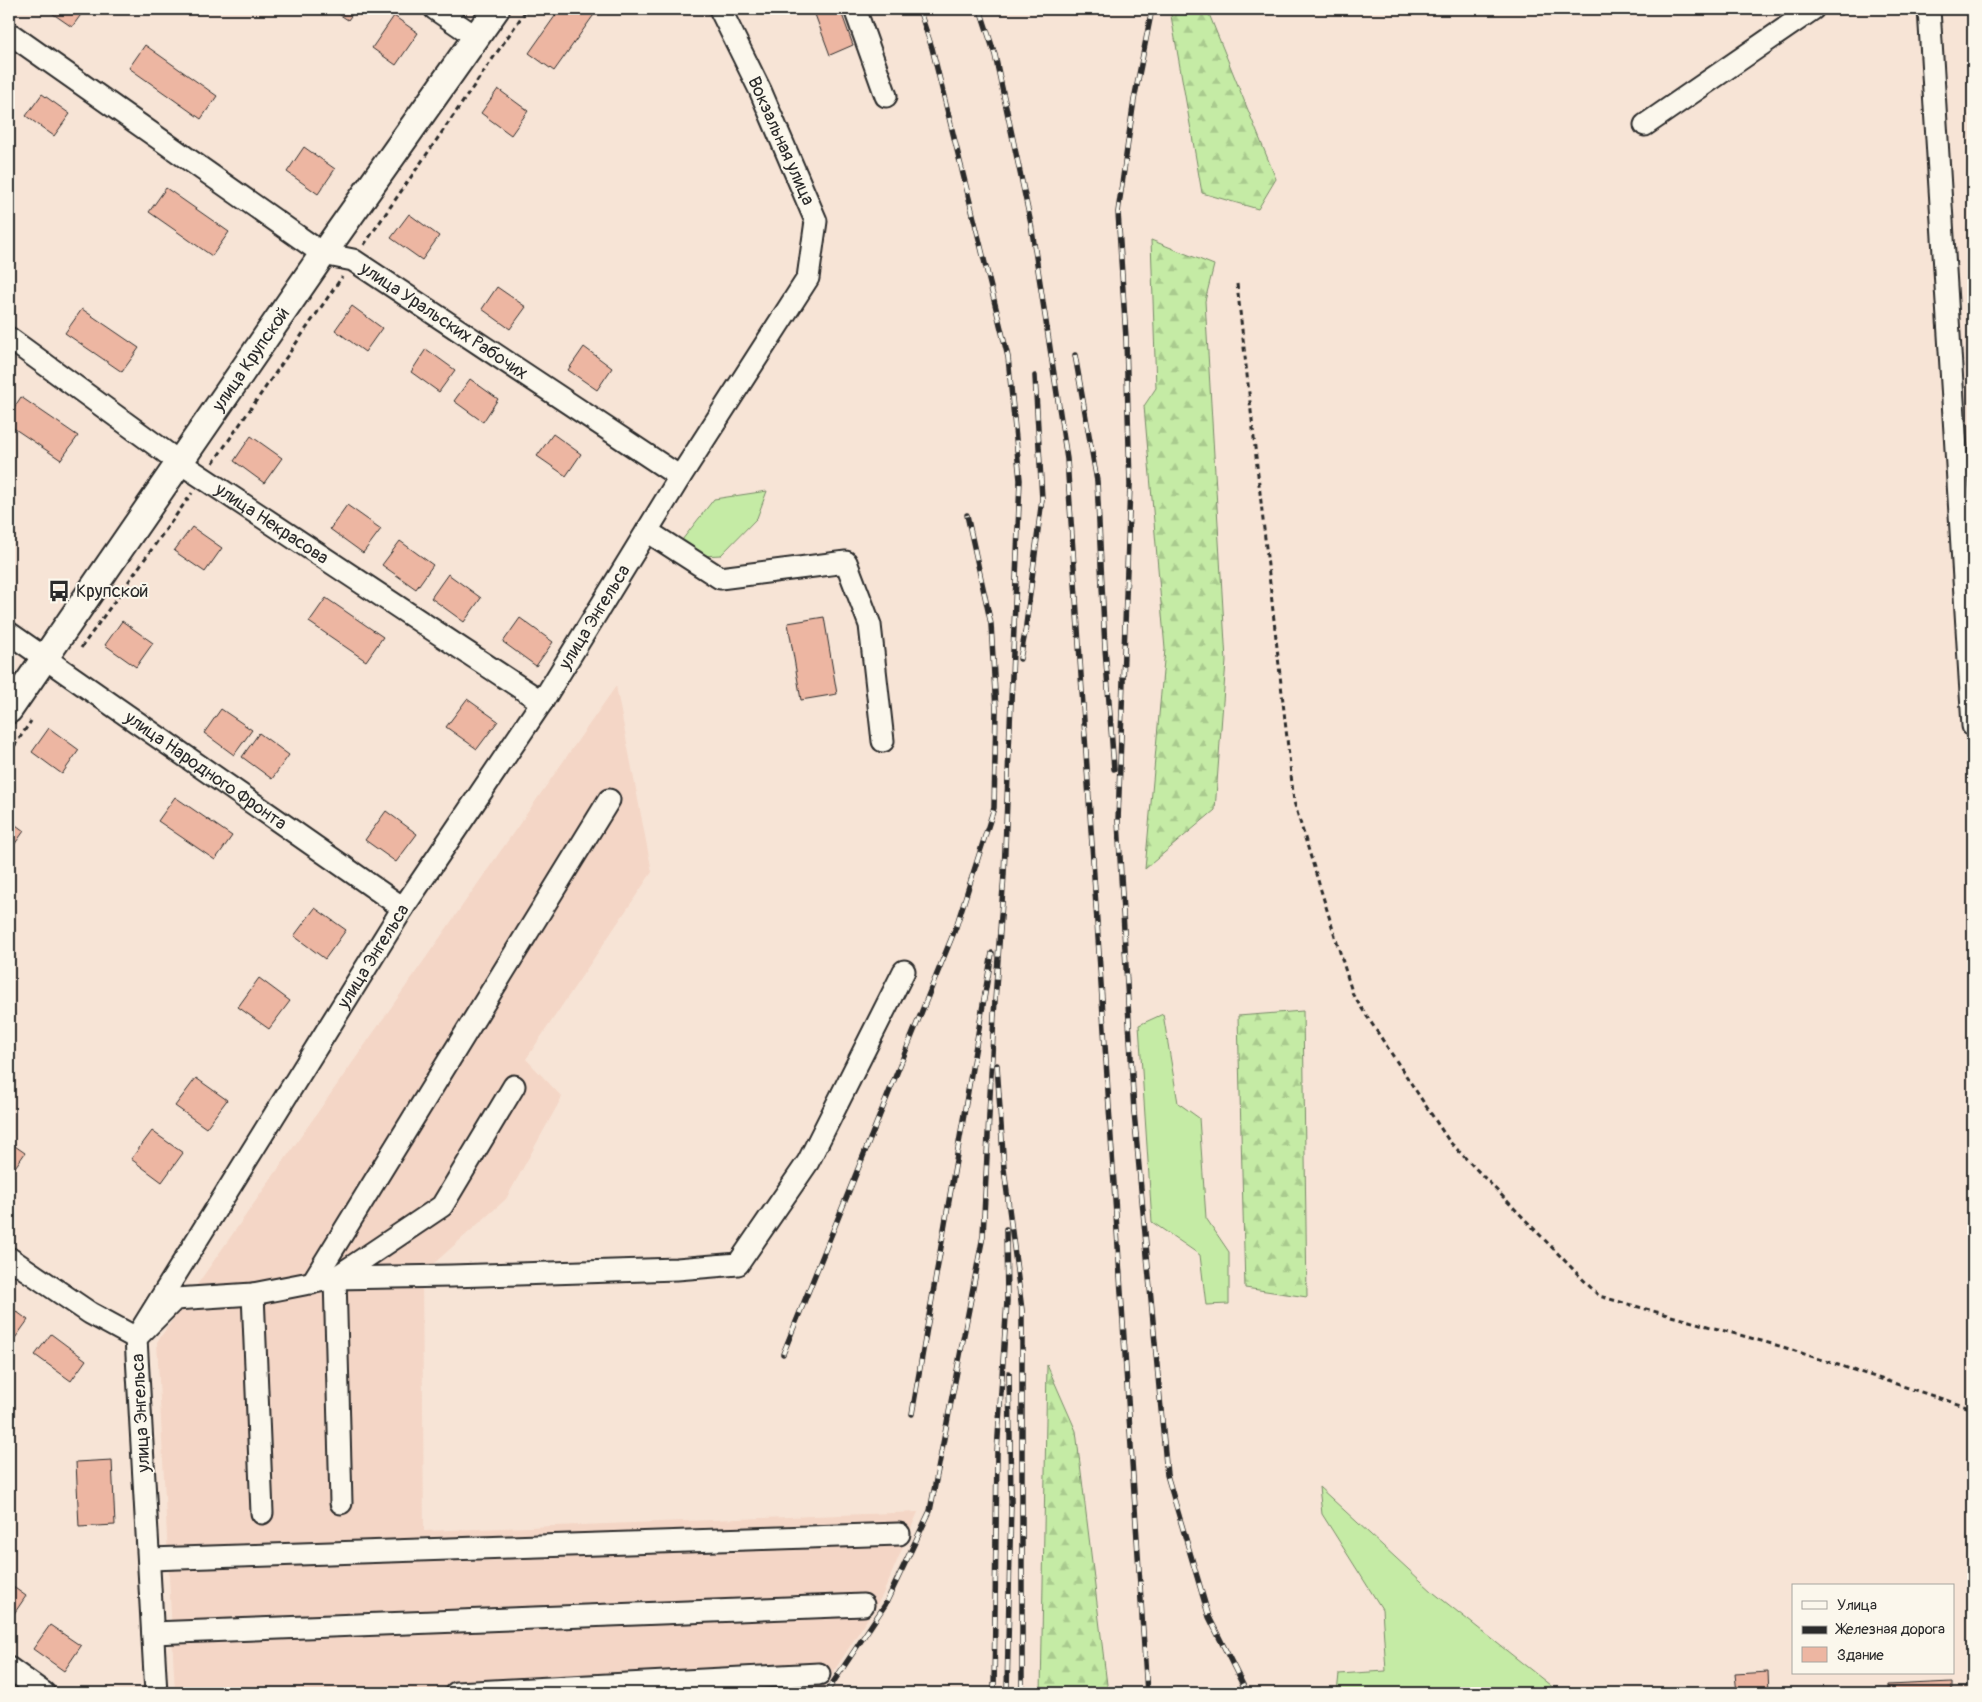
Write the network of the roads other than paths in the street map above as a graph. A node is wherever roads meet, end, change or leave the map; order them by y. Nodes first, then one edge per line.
1 (435, 9) edge
2 (496, 9) edge
3 (720, 9) edge
4 (855, 9) edge
5 (1813, 9) edge
6 (1929, 9) edge
7 (9, 33) edge
8 (476, 37) junction
9 (886, 96) dead end
10 (1645, 125) dead end
11 (323, 254) junction
12 (808, 278) joint
13 (9, 338) edge
14 (179, 462) junction
15 (680, 477) junction
16 (647, 531) junction
17 (9, 633) edge
18 (55, 665) junction
19 (542, 702) junction
20 (9, 710) edge
21 (1973, 726) edge
22 (883, 741) dead end
23 (609, 800) dead end
24 (403, 908) junction
25 (904, 971) dead end
26 (514, 1086) dead end
27 (9, 1258) edge
28 (335, 1278) junction
29 (312, 1284) junction
30 (252, 1294) junction
31 (136, 1338) junction
32 (341, 1503) dead end
33 (262, 1513) dead end
34 (899, 1534) dead end
35 (150, 1559) junction
36 (863, 1606) dead end
37 (153, 1633) junction
38 (9, 1668) edge
39 (820, 1674) dead end
40 (44, 1693) edge
41 (156, 1693) edge
42 (456, 1693) edge

1 - 8 street
2 - 8 main road, улица Крупской
3 - 12 street, Вокзальная улица
4 - 9 street
5 - 10 street
6 - 21 street
7 - 11 street, улица Уральских Рабочих
8 - 11 main road, улица Крупской
11 - 14 main road, улица Крупской
11 - 15 street, улица Уральских Рабочих
12 - 15 street, улица Энгельса
13 - 14 street, улица Некрасова
14 - 18 main road, улица Крупской
14 - 19 street, улица Некрасова
15 - 16 street, улица Энгельса
16 - 19 street, улица Энгельса
16 - 22 street
17 - 18 street, улица Народного Фронта
18 - 20 main road, улица Крупской
18 - 24 street, улица Народного Фронта
19 - 24 street, улица Энгельса
23 - 29 street
24 - 31 street, улица Энгельса
25 - 28 street
26 - 28 street
27 - 31 street
28 - 29 street
28 - 32 street
29 - 30 street
30 - 31 street
30 - 33 street
31 - 35 street, улица Энгельса
34 - 35 street
35 - 37 street, улица Энгельса
36 - 37 street
37 - 41 street, улица Энгельса
38 - 40 street
39 - 42 street

